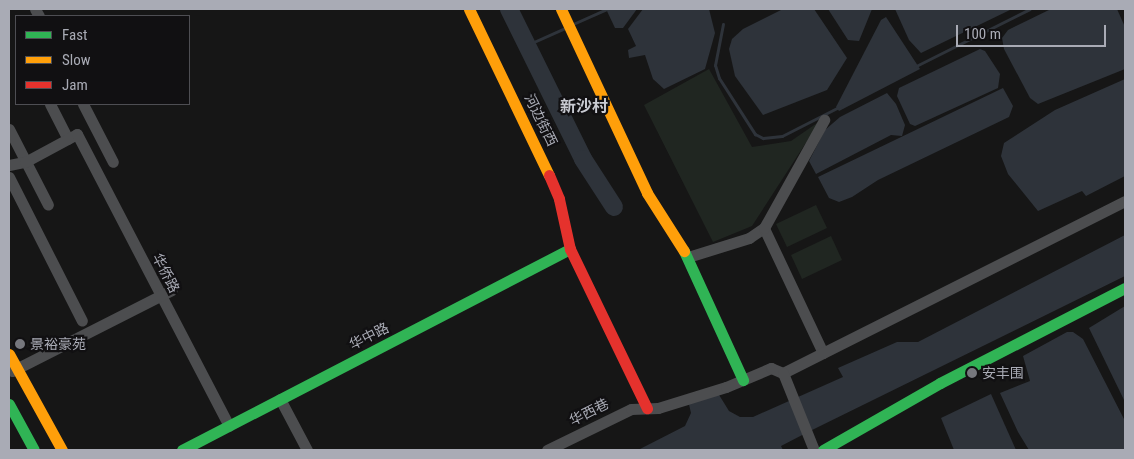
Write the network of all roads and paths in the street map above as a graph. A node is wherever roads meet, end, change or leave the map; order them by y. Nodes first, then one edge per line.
1 (469, 9) edge
2 (561, 9) edge
3 (51, 105) edge
4 (84, 105) edge
5 (824, 120) dead end
6 (9, 130) edge
7 (73, 137) junction
8 (25, 162) junction
9 (113, 162) dead end
10 (9, 165) edge
11 (9, 177) edge
12 (1125, 201) edge
13 (48, 205) dead end
14 (764, 228) junction
15 (570, 249) junction
16 (688, 257) junction
17 (1125, 288) edge
18 (172, 290) dead end
19 (82, 321) dead end
20 (823, 353) junction
21 (9, 354) edge
22 (11, 372) dead end
23 (783, 373) junction
24 (743, 380) junction
25 (280, 399) junction
26 (9, 404) edge
27 (647, 408) junction
28 (229, 426) junction
29 (34, 450) edge
30 (62, 450) edge
31 (182, 450) edge
32 (307, 450) edge
33 (547, 450) edge
34 (814, 450) edge
35 (823, 450) edge

1 - 15 main road, 河边街西
2 - 16 main road
3 - 7 street, 华侨路
4 - 9 street
5 - 14 street
6 - 8 street
7 - 8 street
7 - 28 street, 华侨路
8 - 10 street
8 - 13 street
11 - 19 street
12 - 20 street
14 - 16 street
14 - 20 street
15 - 25 main road, 华中路
15 - 27 main road, 河边街西
16 - 24 main road
17 - 35 main road
18 - 22 street
20 - 23 street
21 - 30 main road
23 - 24 street, 华西巷
23 - 34 street
24 - 27 street, 华西巷
25 - 28 main road, 华中路
25 - 32 street
26 - 29 main road
27 - 33 street, 华西巷
28 - 31 main road, 华中路

